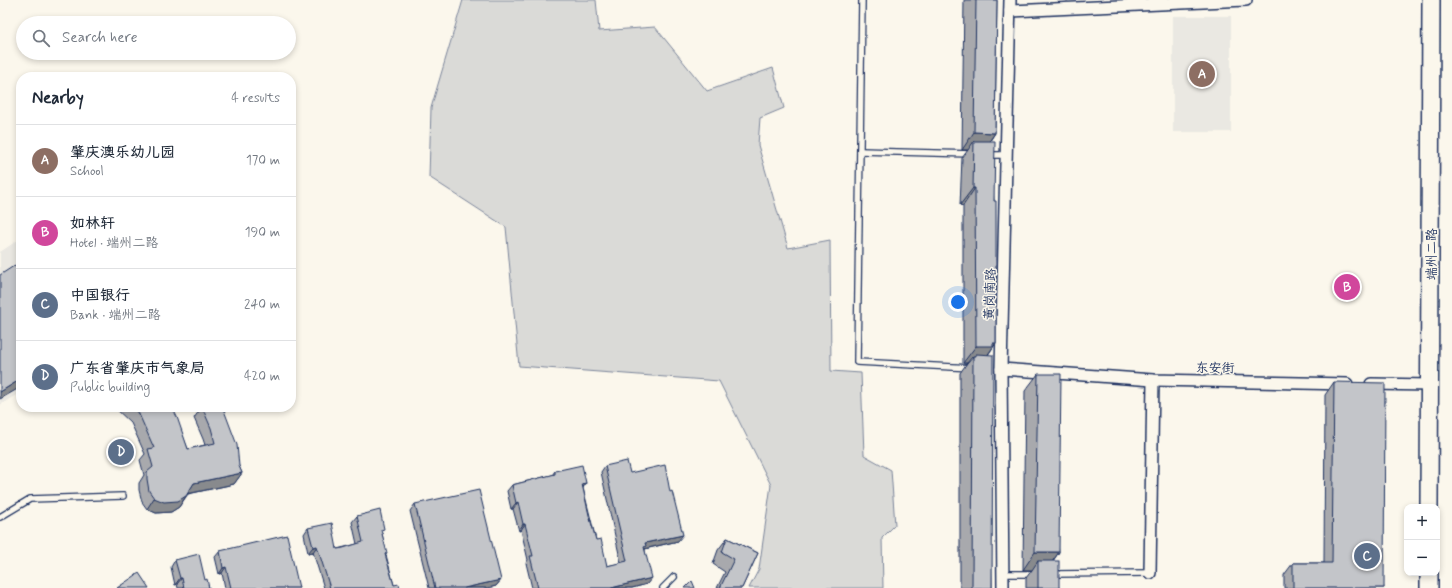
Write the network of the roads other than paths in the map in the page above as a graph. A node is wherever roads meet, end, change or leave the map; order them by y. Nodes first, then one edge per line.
1 (862, 0) edge
2 (1010, 0) edge
3 (1246, 0) edge
4 (1432, 0) edge
5 (1010, 11) junction
6 (860, 151) junction
7 (976, 154) edge
8 (983, 155) edge
9 (1006, 155) junction
10 (977, 368) edge
11 (996, 369) junction
12 (1153, 380) junction
13 (1430, 385) junction
14 (123, 496) dead end
15 (1429, 504) edge
16 (0, 517) edge
17 (1150, 573) joint
18 (1003, 574) junction
19 (1042, 574) edge
20 (1050, 574) edge
21 (1429, 576) edge
22 (674, 577) dead end
23 (663, 588) edge
24 (1003, 588) edge
25 (1429, 588) edge

1 - 6 lane
2 - 5 street, 黄岗南路
3 - 5 street
4 - 13 main road, 端州二路
5 - 9 street, 黄岗南路
6 - 7 lane
6 - 10 lane
8 - 9 lane
9 - 11 street, 黄岗南路
11 - 12 street, 东安街
11 - 18 street, 黄岗南路
12 - 13 street, 东安街
12 - 17 street
13 - 15 main road, 端州二路
14 - 16 lane
17 - 20 lane
18 - 19 lane
18 - 24 street, 黄岗南路
21 - 25 main road
22 - 23 lane

